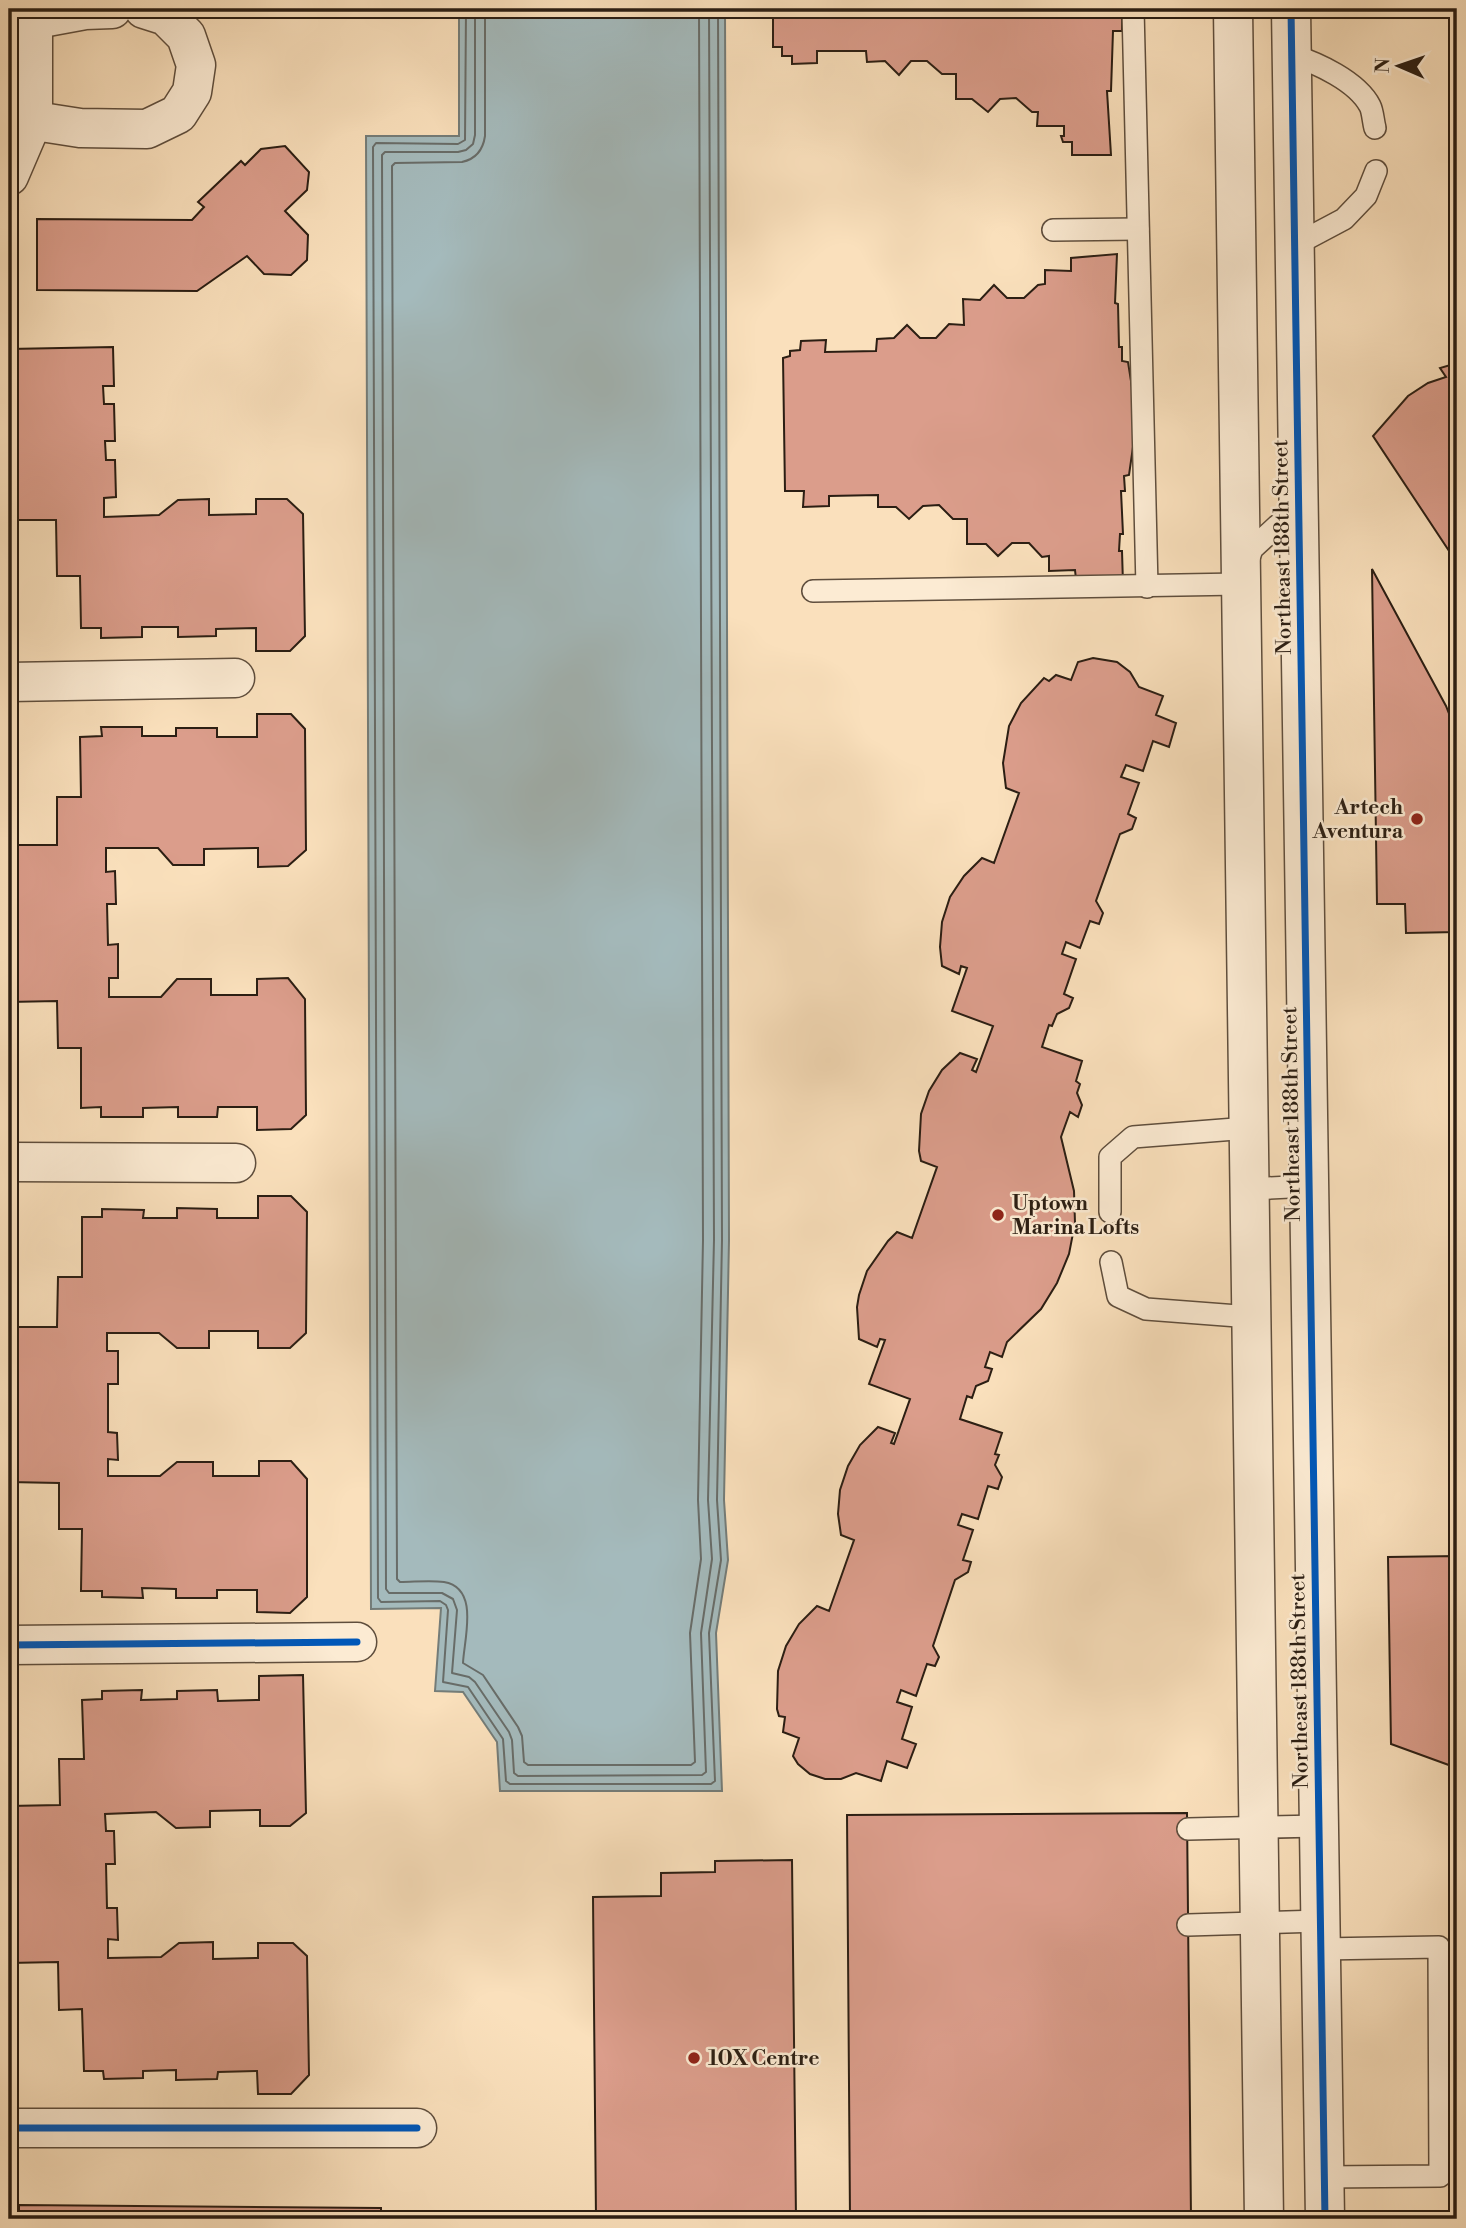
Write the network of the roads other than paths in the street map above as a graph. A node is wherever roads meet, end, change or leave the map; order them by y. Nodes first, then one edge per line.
1 (112, 9) edge
2 (144, 9) edge
3 (1133, 9) edge
4 (1233, 9) edge
5 (1291, 9) edge
6 (24, 17) edge
7 (1292, 55) junction
8 (21, 118) edge
9 (1375, 128) dead end
10 (1376, 171) dead end
11 (9, 176) edge
12 (1138, 229) junction
13 (1052, 230) dead end
14 (1295, 245) junction
15 (1299, 509) junction
16 (1240, 584) junction
17 (1147, 587) junction
18 (813, 592) dead end
19 (235, 678) dead end
20 (9, 682) edge
21 (1248, 1128) junction
22 (9, 1162) edge
23 (236, 1163) dead end
24 (1310, 1186) junction
25 (1249, 1189) junction
26 (1110, 1212) dead end
27 (1111, 1262) dead end
28 (1251, 1317) junction
29 (357, 1642) dead end
30 (9, 1645) edge
31 (1319, 1826) junction
32 (1258, 1828) junction
33 (1188, 1829) dead end
34 (1260, 1924) junction
35 (1188, 1925) dead end
36 (1321, 1935) junction
37 (9, 2127) edge
38 (418, 2128) dead end
39 (1324, 2177) junction
40 (1264, 2219) edge
41 (1325, 2219) edge

1 - 6 street
2 - 8 street
3 - 12 lane
4 - 16 street, Northeast 188th Street
5 - 7 street, Northeast 188th Street
6 - 8 street
7 - 9 lane
7 - 14 street, Northeast 188th Street
8 - 11 street
10 - 14 lane
12 - 13 lane
12 - 17 lane
14 - 15 street, Northeast 188th Street
15 - 16 lane
15 - 24 street, Northeast 188th Street
16 - 17 lane
16 - 21 street, Northeast 188th Street
17 - 18 lane
19 - 20 street
21 - 25 street, Northeast 188th Street
21 - 26 lane
22 - 23 street
24 - 25 lane
24 - 31 street, Northeast 188th Street
25 - 28 street, Northeast 188th Street
27 - 28 lane
28 - 32 street, Northeast 188th Street
29 - 30 street
31 - 32 lane
31 - 36 street, Northeast 188th Street
32 - 33 lane
32 - 34 street, Northeast 188th Street
34 - 35 lane
34 - 36 lane
34 - 40 street, Northeast 188th Street
36 - 39 street, Northeast 188th Street
36 - 39 lane
37 - 38 street
39 - 41 street, Northeast 188th Street

